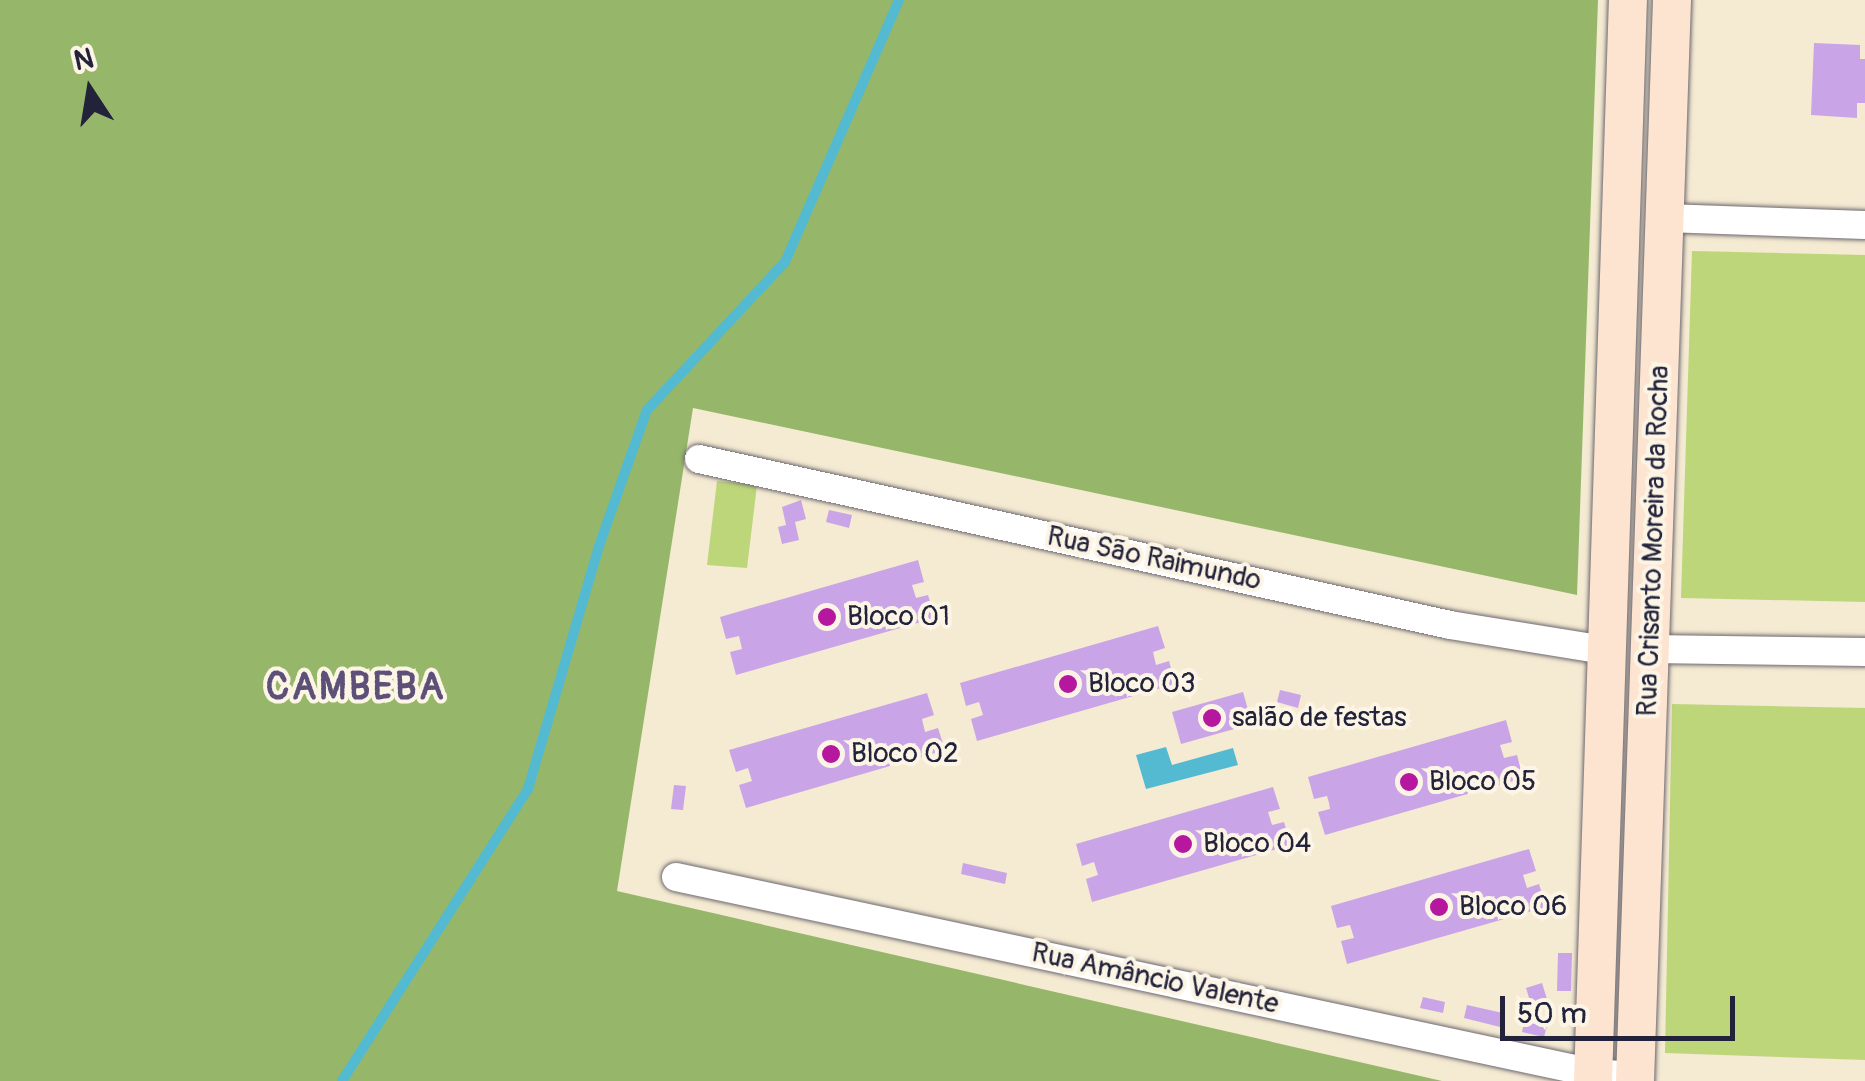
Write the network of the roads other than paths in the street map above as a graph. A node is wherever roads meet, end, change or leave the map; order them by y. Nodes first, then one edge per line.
1 (1628, 0) edge
2 (1672, 0) edge
3 (1620, 216) junction
4 (1665, 218) junction
5 (1865, 225) edge
6 (699, 459) dead end
7 (1650, 649) junction
8 (1610, 651) junction
9 (1865, 652) edge
10 (676, 877) dead end
11 (1593, 1077) edge
12 (1634, 1079) edge

1 - 3 main road, Rua Crisanto Moreira da Rocha
2 - 4 main road, Rua Crisanto Moreira da Rocha
3 - 4 main road
3 - 8 main road, Rua Crisanto Moreira da Rocha
4 - 5 street
4 - 7 main road, Rua Crisanto Moreira da Rocha
6 - 8 street, Rua São Raimundo
7 - 8 main road
7 - 9 street
7 - 12 main road, Rua Crisanto Moreira da Rocha
8 - 11 main road, Rua Crisanto Moreira da Rocha
10 - 11 street, Rua Amâncio Valente
11 - 12 street, Rua Amâncio Valente

